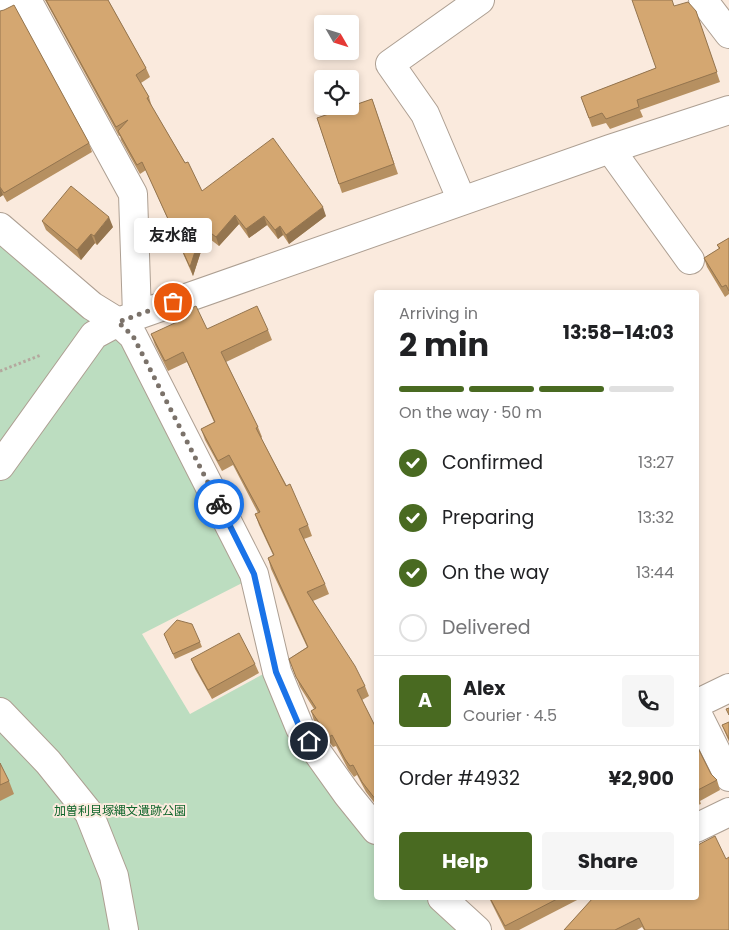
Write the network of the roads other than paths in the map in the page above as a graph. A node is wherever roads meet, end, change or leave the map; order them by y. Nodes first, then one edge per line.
1 (10, 0) edge
2 (27, 0) edge
3 (480, 0) edge
4 (703, 0) edge
5 (0, 5) edge
6 (729, 34) edge
7 (729, 110) edge
8 (610, 149) junction
9 (462, 201) junction
10 (0, 227) edge
11 (690, 260) dead end
12 (127, 318) junction
13 (0, 466) edge
14 (729, 688) edge
15 (699, 703) edge
16 (0, 712) edge
17 (699, 717) edge
18 (729, 777) edge
19 (729, 812) edge
20 (699, 827) edge
21 (374, 828) edge
22 (444, 900) edge
23 (124, 930) edge
24 (477, 930) edge

1 - 5 street
2 - 12 street
3 - 9 street
4 - 6 street
7 - 8 street
8 - 9 street
8 - 11 street
9 - 12 street
10 - 12 street
12 - 13 street
12 - 21 street
14 - 15 street
16 - 23 street
17 - 18 street
19 - 20 street
22 - 24 street

